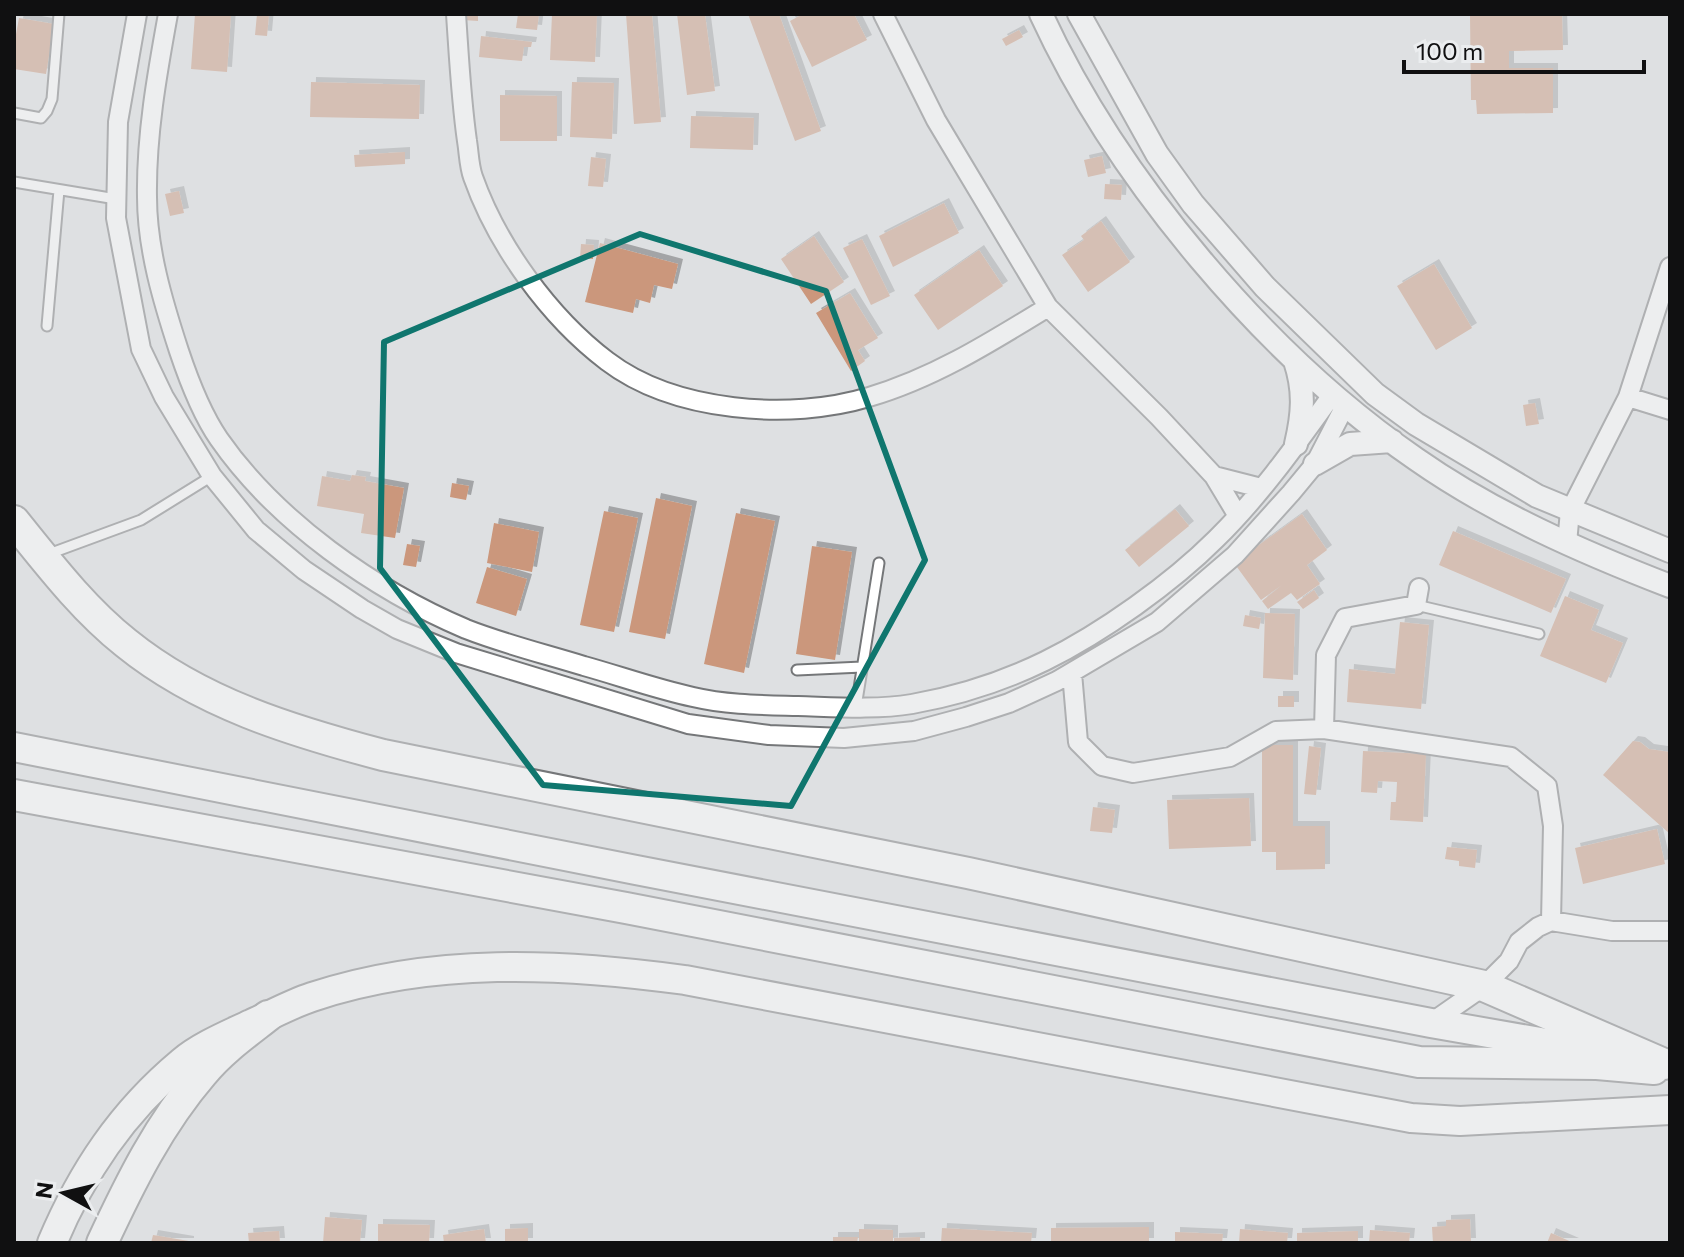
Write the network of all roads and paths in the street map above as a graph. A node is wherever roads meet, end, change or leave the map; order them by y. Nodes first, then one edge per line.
1 (59, 14) edge
2 (137, 14) edge
3 (168, 14) edge
4 (456, 14) edge
5 (883, 14) edge
6 (1041, 14) edge
7 (1079, 14) edge
8 (14, 113) edge
9 (14, 182) edge
10 (59, 190) junction
11 (116, 199) junction
12 (1670, 267) edge
13 (1048, 307) junction
14 (47, 326) dead end
15 (1333, 356) junction
16 (1293, 357) junction
17 (1375, 394) junction
18 (1628, 397) junction
19 (1341, 398) junction
20 (1670, 410) edge
21 (1392, 441) junction
22 (1296, 444) junction
23 (1315, 464) junction
24 (212, 476) junction
25 (1214, 476) junction
26 (1261, 488) junction
27 (1570, 511) junction
28 (1238, 516) junction
29 (14, 521) edge
30 (1567, 543) junction
31 (1670, 551) edge
32 (43, 557) junction
33 (879, 563) dead end
34 (1670, 586) edge
35 (1417, 596) joint
36 (1539, 634) dead end
37 (862, 667) junction
38 (797, 670) dead end
39 (1072, 673) junction
40 (856, 707) junction
41 (1324, 729) junction
42 (14, 747) edge
43 (14, 795) edge
44 (1551, 921) junction
45 (1670, 931) edge
46 (1484, 986) junction
47 (268, 1016) junction
48 (1431, 1023) junction
49 (1668, 1066) edge
50 (1670, 1110) edge
51 (52, 1243) edge
52 (102, 1243) edge

1 - 8 lane
2 - 11 street
3 - 40 street
4 - 13 street
5 - 13 street
6 - 16 street
7 - 15 street
9 - 10 lane
10 - 11 lane
10 - 14 lane
11 - 24 street
12 - 18 street
13 - 25 street
15 - 17 street
15 - 19 street
16 - 19 street
16 - 22 street
17 - 19 street
17 - 27 street
18 - 20 street
18 - 27 street
19 - 21 street
19 - 22 street
19 - 23 street
21 - 23 street
21 - 30 street
22 - 26 street
23 - 39 street
24 - 32 lane
24 - 39 street
25 - 26 street
25 - 28 street
26 - 28 street
27 - 30 street
27 - 31 street
28 - 40 street
29 - 32 highway
30 - 34 street
32 - 46 highway
33 - 37 lane
35 - 36 lane
35 - 41 street
37 - 38 lane
37 - 40 lane
39 - 41 street
41 - 44 street
42 - 48 main road
43 - 49 highway
44 - 45 street
44 - 46 street
46 - 48 street
46 - 49 highway
47 - 50 main road
47 - 51 main road
47 - 52 highway
48 - 49 main road

